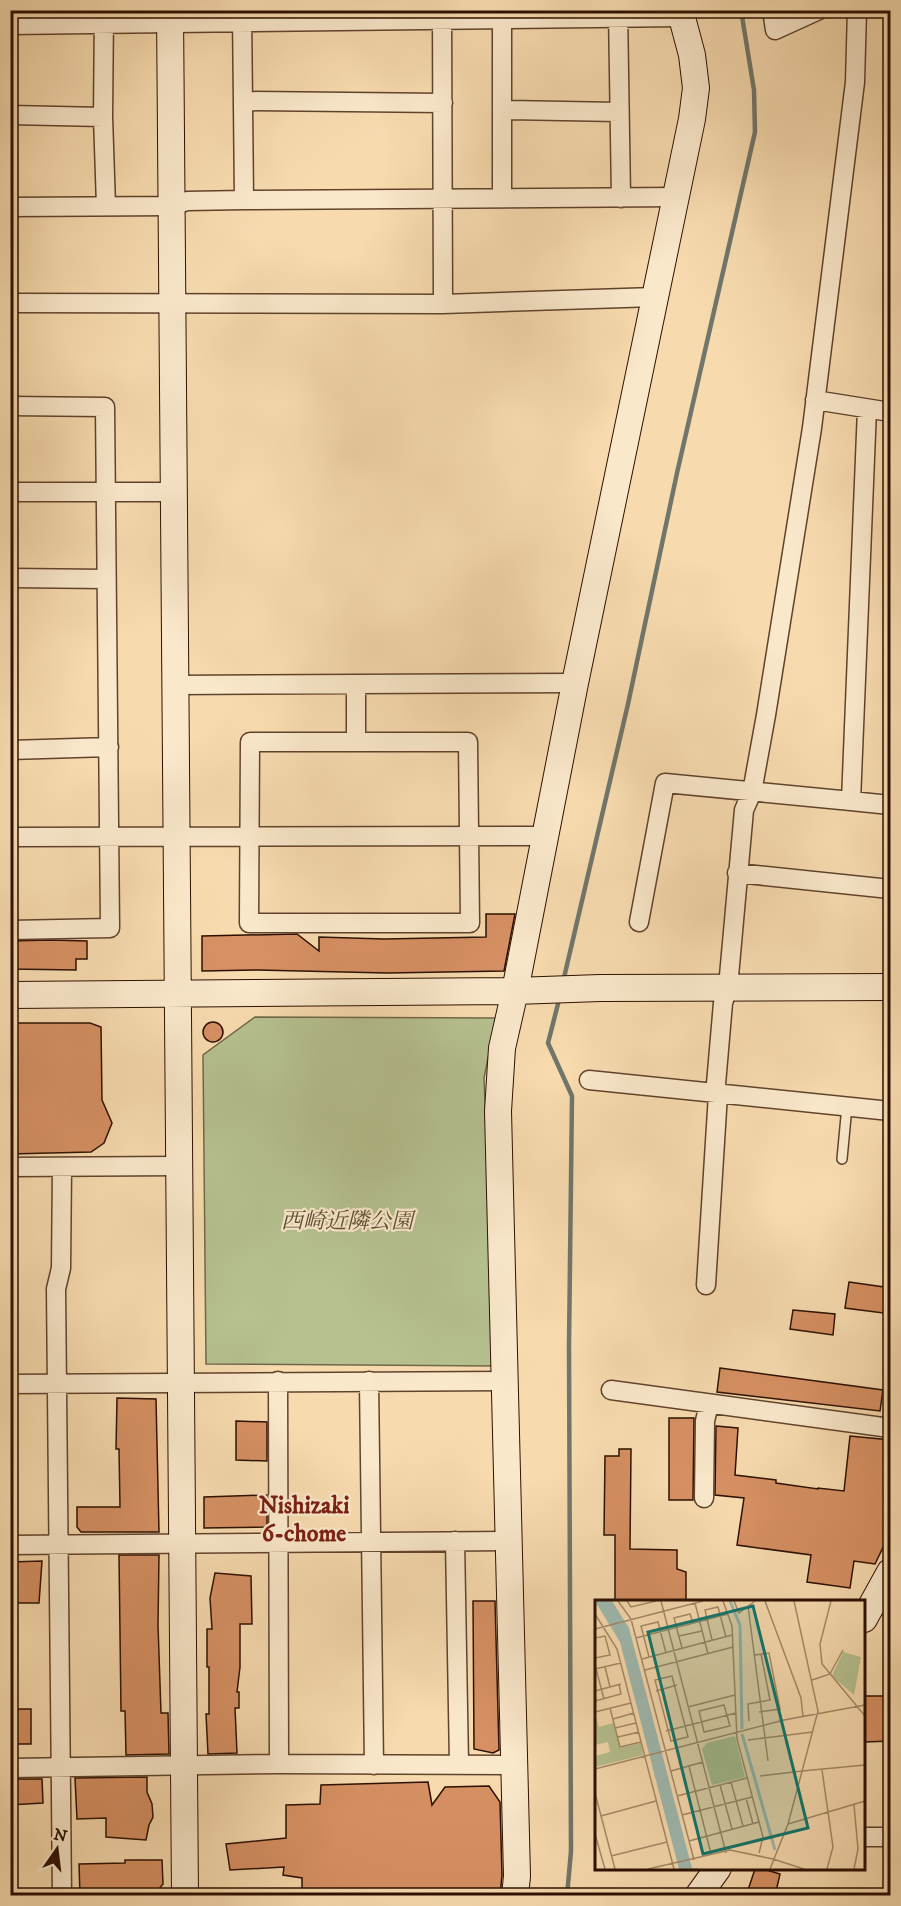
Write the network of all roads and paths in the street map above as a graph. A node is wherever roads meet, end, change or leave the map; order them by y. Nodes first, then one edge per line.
1 (772, 10) edge
2 (819, 10) edge
3 (857, 10) edge
4 (618, 14) edge
5 (681, 14) edge
6 (442, 15) edge
7 (502, 15) edge
8 (242, 16) edge
9 (381, 16) edge
10 (104, 17) edge
11 (170, 17) edge
12 (10, 25) edge
13 (243, 101) junction
14 (442, 103) junction
15 (504, 110) junction
16 (619, 112) junction
17 (10, 115) edge
18 (103, 117) junction
19 (676, 197) junction
20 (502, 198) junction
21 (621, 198) junction
22 (441, 199) junction
23 (244, 200) junction
24 (106, 206) junction
25 (172, 206) junction
26 (10, 207) edge
27 (655, 297) junction
28 (10, 303) edge
29 (172, 303) junction
30 (443, 304) junction
31 (815, 400) junction
32 (10, 406) edge
33 (867, 409) junction
34 (891, 412) edge
35 (10, 492) edge
36 (105, 492) junction
37 (174, 492) junction
38 (10, 578) edge
39 (106, 579) junction
40 (574, 683) junction
41 (356, 685) junction
42 (175, 686) junction
43 (356, 742) junction
44 (109, 747) junction
45 (10, 750) edge
46 (752, 792) junction
47 (851, 801) junction
48 (891, 805) edge
49 (249, 836) junction
50 (468, 836) junction
51 (546, 836) junction
52 (10, 837) edge
53 (110, 837) junction
54 (176, 837) junction
55 (737, 873) junction
56 (891, 889) edge
57 (639, 922) dead end
58 (10, 930) edge
59 (728, 987) junction
60 (891, 987) edge
61 (515, 991) junction
62 (177, 993) junction
63 (10, 995) edge
64 (589, 1080) dead end
65 (718, 1094) junction
66 (847, 1106) junction
67 (891, 1111) edge
68 (842, 1159) dead end
69 (179, 1166) junction
70 (10, 1167) edge
71 (62, 1167) junction
72 (706, 1285) dead end
73 (278, 1381) junction
74 (369, 1381) junction
75 (505, 1381) junction
76 (181, 1382) junction
77 (10, 1384) edge
78 (58, 1384) junction
79 (611, 1390) dead end
80 (709, 1404) junction
81 (891, 1428) edge
82 (704, 1498) dead end
83 (455, 1541) junction
84 (509, 1541) junction
85 (370, 1542) junction
86 (279, 1543) junction
87 (182, 1544) junction
88 (10, 1545) edge
89 (60, 1545) junction
90 (891, 1572) edge
91 (865, 1617) edge
92 (279, 1764) junction
93 (459, 1764) junction
94 (374, 1765) junction
95 (514, 1765) junction
96 (62, 1767) junction
97 (183, 1767) junction
98 (10, 1768) edge
99 (891, 1837) edge
100 (865, 1838) edge
101 (717, 1870) edge
102 (62, 1896) edge
103 (185, 1896) edge
104 (514, 1896) edge
105 (698, 1896) edge

1 - 2 street
3 - 31 street
4 - 5 street
4 - 7 street
4 - 16 street
5 - 19 street
6 - 7 street
6 - 9 street
6 - 14 street
7 - 15 street
8 - 9 street
8 - 11 street
8 - 13 street
10 - 11 street
10 - 12 street
10 - 18 street
11 - 25 street
13 - 14 street
13 - 23 street
14 - 22 street
15 - 16 street
15 - 20 street
16 - 21 street
17 - 18 street
18 - 24 street
19 - 21 street
19 - 27 street
20 - 21 street
20 - 22 street
22 - 23 street
22 - 30 street
23 - 25 street
24 - 25 street
24 - 26 street
25 - 29 street
27 - 30 street
27 - 40 street
28 - 29 street
29 - 30 street
29 - 37 street
31 - 33 street
31 - 46 street
32 - 36 street
33 - 34 street
33 - 47 street
35 - 36 street
36 - 37 street
36 - 39 street
37 - 42 street
38 - 39 street
39 - 44 street
40 - 41 street
40 - 51 street
41 - 42 street
41 - 43 street
42 - 54 street
43 - 49 street
43 - 50 street
44 - 45 street
44 - 53 street
46 - 47 street
46 - 55 street
46 - 57 street
47 - 48 street
49 - 50 street
49 - 50 street
49 - 54 street
50 - 51 street
51 - 61 street
52 - 53 street
53 - 54 street
53 - 58 street
54 - 62 street
55 - 56 street
55 - 59 street
59 - 60 street
59 - 61 street
59 - 65 street
61 - 62 street
61 - 75 street
62 - 63 street
62 - 69 street
64 - 65 street
65 - 66 street
65 - 72 street
66 - 67 street
66 - 68 lane
69 - 71 street
69 - 76 street
70 - 71 street
71 - 78 street
73 - 74 street
73 - 76 street
73 - 86 street
74 - 75 street
74 - 85 street
75 - 84 street
76 - 78 street
76 - 87 street
77 - 78 street
78 - 89 street
79 - 80 street
80 - 81 street
80 - 82 street
83 - 84 street
83 - 85 street
83 - 93 street
84 - 95 street
85 - 86 street
85 - 94 street
86 - 87 street
86 - 92 street
87 - 89 street
87 - 97 street
88 - 89 street
89 - 96 street
90 - 91 street
92 - 94 street
92 - 97 street
93 - 94 street
93 - 95 street
95 - 104 street
96 - 97 street
96 - 98 street
96 - 102 street
97 - 103 street
99 - 100 street
101 - 105 street

